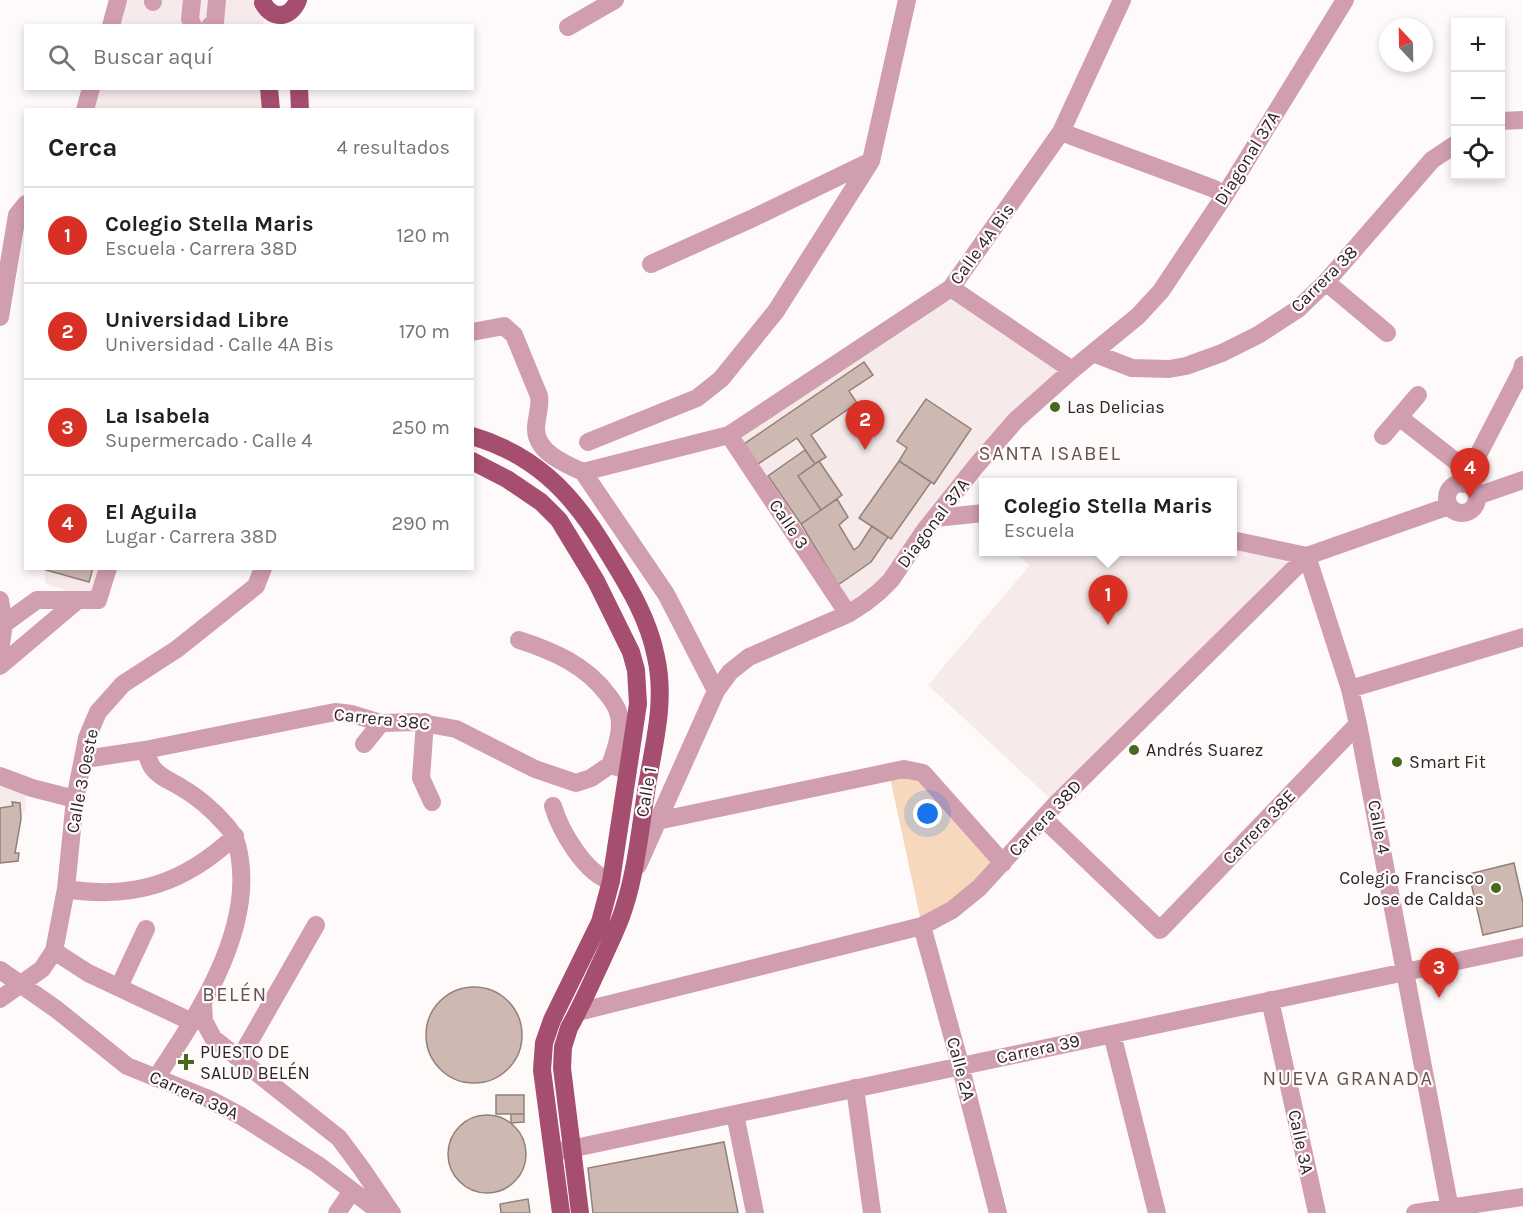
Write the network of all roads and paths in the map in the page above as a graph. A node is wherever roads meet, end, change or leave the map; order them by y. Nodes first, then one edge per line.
1 (118, 0) edge
2 (192, 0) edge
3 (217, 0) edge
4 (298, 0) edge
5 (615, 0) edge
6 (907, 0) edge
7 (1122, 0) edge
8 (1344, 0) edge
9 (263, 2) edge
10 (212, 23) edge
11 (112, 24) edge
12 (192, 24) edge
13 (264, 24) edge
14 (298, 24) edge
15 (568, 27) dead end
16 (90, 90) edge
17 (269, 90) edge
18 (299, 90) edge
19 (86, 108) edge
20 (271, 108) edge
21 (300, 108) edge
22 (1523, 119) edge
23 (1505, 121) edge
24 (1523, 125) edge
25 (1061, 132) junction
26 (1451, 147) edge
27 (871, 161) junction
28 (1225, 195) junction
29 (24, 206) edge
30 (651, 264) dead end
31 (1326, 282) junction
32 (951, 288) junction
33 (0, 317) edge
34 (474, 332) edge
35 (1387, 333) dead end
36 (1093, 353) junction
37 (1523, 365) edge
38 (1072, 370) junction
39 (1418, 394) dead end
40 (1399, 417) junction
41 (729, 435) junction
42 (1383, 436) dead end
43 (474, 437) edge
44 (588, 442) dead end
45 (474, 462) edge
46 (583, 472) junction
47 (1465, 477) junction
48 (1523, 480) edge
49 (1477, 496) junction
50 (1449, 506) junction
51 (979, 514) edge
52 (935, 518) junction
53 (1237, 541) edge
54 (1307, 556) junction
55 (107, 570) edge
56 (262, 570) edge
57 (0, 600) edge
58 (78, 600) junction
59 (848, 614) junction
60 (2, 625) edge
61 (1523, 637) edge
62 (519, 640) dead end
63 (0, 651) edge
64 (0, 666) edge
65 (1350, 689) junction
66 (716, 691) junction
67 (425, 722) junction
68 (381, 723) junction
69 (1358, 724) junction
70 (364, 744) dead end
71 (145, 750) junction
72 (84, 759) junction
73 (610, 765) junction
74 (628, 770) junction
75 (0, 776) edge
76 (75, 799) junction
77 (432, 802) dead end
78 (553, 806) dead end
79 (1043, 818) junction
80 (657, 821) junction
81 (235, 836) junction
82 (1003, 863) junction
83 (610, 881) junction
84 (630, 883) junction
85 (66, 889) junction
86 (316, 925) dead end
87 (922, 926) junction
88 (146, 929) dead end
89 (1523, 947) edge
90 (54, 951) junction
91 (0, 970) edge
92 (1407, 971) junction
93 (21, 985) junction
94 (119, 987) junction
95 (0, 999) edge
96 (1270, 1000) junction
97 (203, 1004) junction
98 (578, 1012) junction
99 (192, 1022) junction
100 (1112, 1034) junction
101 (240, 1058) junction
102 (960, 1066) junction
103 (156, 1077) junction
104 (855, 1088) junction
105 (735, 1114) junction
106 (572, 1148) junction
107 (553, 1152) junction
108 (352, 1191) junction
109 (1523, 1197) edge
110 (1450, 1209) junction
111 (337, 1213) edge
112 (391, 1213) edge
113 (561, 1213) edge
114 (580, 1213) edge
115 (755, 1213) edge
116 (872, 1213) edge
117 (998, 1213) edge
118 (1157, 1213) edge
119 (1317, 1213) edge
120 (1415, 1213) edge

1 - 11 street
2 - 12 street
3 - 10 street
4 - 9 main road
4 - 14 main road
5 - 15 street
6 - 27 street
7 - 25 street, Calle 4A Bis
8 - 28 street, Diagonal 37A
9 - 13 main road
16 - 19 street
17 - 20 main road
18 - 21 main road
22 - 23 street
22 - 24 street
25 - 28 street
25 - 32 street, Calle 4A Bis
26 - 31 street, Carrera 38
27 - 30 street
27 - 44 street
28 - 36 street, Diagonal 37A
29 - 33 street
31 - 35 street
31 - 36 street, Carrera 38
32 - 38 street
32 - 41 street, Calle 4A Bis
34 - 46 street
36 - 38 street, Diagonal 37A
37 - 47 street
38 - 52 street, Diagonal 37A
39 - 40 street
40 - 42 street
40 - 47 street
41 - 46 street, Calle 4A Bis
41 - 59 street, Calle 3
43 - 84 main road, Calle 1
45 - 74 main road, Calle 1
46 - 66 street
47 - 49 street
47 - 50 street
48 - 49 street
49 - 50 street
50 - 54 street, Carrera 38D
51 - 52 street
52 - 59 street, Diagonal 37A
53 - 54 street
54 - 65 street, Calle 4
54 - 79 street, Carrera 38D
55 - 58 street
56 - 72 street, Calle 3 Oeste
57 - 60 street
58 - 60 street
58 - 64 street
59 - 66 street, Diagonal 37A
60 - 63 street
61 - 65 street
62 - 73 street
65 - 69 street, Calle 4
66 - 80 street, Diagonal 37A
67 - 68 street, Carrera 38C
67 - 73 street, Carrera 38C
67 - 77 street
68 - 70 street
68 - 71 street, Carrera 38C
69 - 79 street, Carrera 38E
69 - 92 street, Calle 4
71 - 72 street, Carrera 38C
71 - 81 street
72 - 76 street, Calle 3 Oeste
73 - 74 street
74 - 83 main road, Calle 1
75 - 76 street
76 - 85 street, Calle 3 Oeste
78 - 83 street
79 - 82 street, Carrera 38D
80 - 82 street
80 - 84 street, Diagonal 37A
81 - 85 street
81 - 97 street
82 - 87 street, Carrera 38D
83 - 107 main road, Calle 1
84 - 98 main road, Calle 1
85 - 90 street, Calle 3 Oeste
86 - 101 street
87 - 98 street, Carrera 38D
87 - 102 street, Calle 2A
88 - 94 street
89 - 92 street, Carrera 39
90 - 93 street, Calle 3 Oeste
90 - 94 street
91 - 93 street, Carrera 39A
92 - 96 street, Carrera 39
92 - 110 street, Calle 4
93 - 95 street, Calle 3 Oeste
93 - 103 street, Carrera 39A
94 - 99 street
96 - 100 street, Carrera 39
96 - 119 street, Calle 3A
97 - 99 street
97 - 101 street
98 - 106 main road, Calle 1
99 - 103 street
100 - 102 street, Carrera 39
100 - 118 street
101 - 112 street
102 - 104 street, Carrera 39
102 - 117 street, Calle 2A
103 - 108 street, Carrera 39A
104 - 105 street, Carrera 39
104 - 116 street
105 - 106 street, Carrera 39
105 - 115 street
106 - 107 street, Carrera 39
106 - 114 main road, Calle 1
107 - 113 main road, Calle 1
108 - 111 street
108 - 112 street, Carrera 39A
109 - 110 street
110 - 120 street

